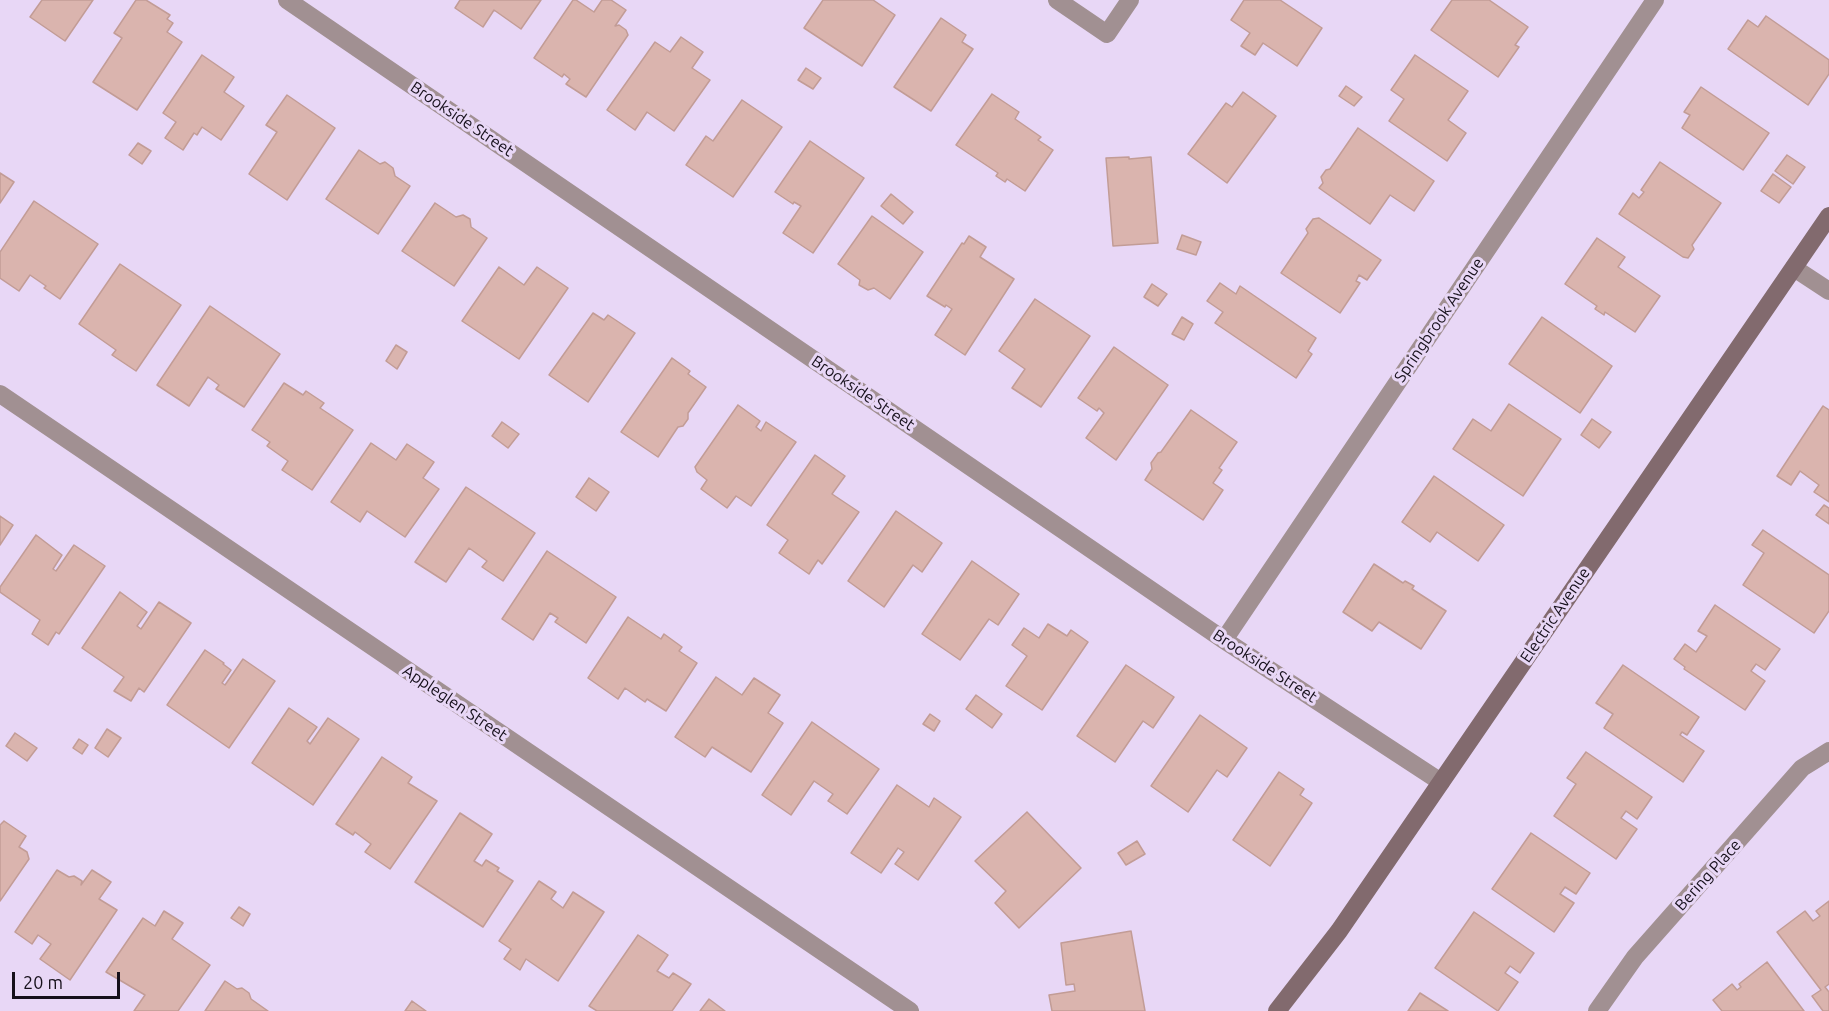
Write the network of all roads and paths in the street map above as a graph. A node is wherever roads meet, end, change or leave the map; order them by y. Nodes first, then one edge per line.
1 (287, 0) edge
2 (1057, 0) edge
3 (1130, 0) edge
4 (1655, 0) edge
5 (1829, 216) edge
6 (1794, 268) junction
7 (1829, 291) edge
8 (0, 394) edge
9 (1224, 640) junction
10 (1829, 751) edge
11 (1441, 782) junction
12 (910, 1011) edge
13 (1277, 1011) edge
14 (1598, 1011) edge

1 - 9 street, Brookside Street
2 - 3 street
4 - 9 street, Springbrook Avenue
5 - 6 street, Electric Avenue
6 - 7 street
6 - 11 street, Electric Avenue
8 - 12 street, Appleglen Street
9 - 11 street, Brookside Street
10 - 14 street, Bering Place
11 - 13 street, Electric Avenue

